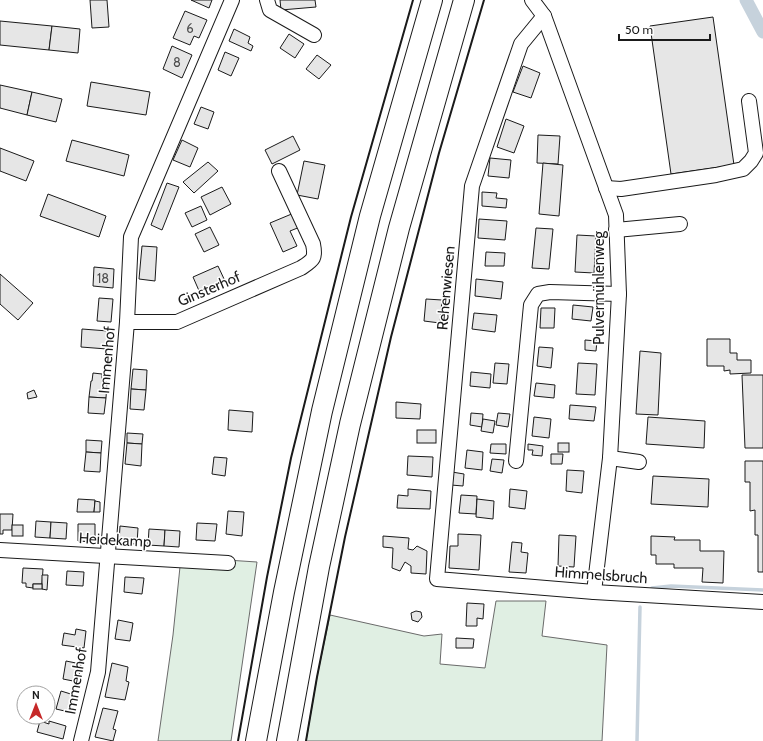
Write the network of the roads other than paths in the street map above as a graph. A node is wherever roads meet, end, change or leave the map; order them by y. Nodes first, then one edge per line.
1 (232, 0) edge
2 (267, 0) edge
3 (432, 0) edge
4 (464, 0) edge
5 (532, 0) edge
6 (544, 16) junction
7 (314, 35) dead end
8 (750, 101) dead end
9 (280, 171) dead end
10 (606, 188) junction
11 (680, 224) dead end
12 (616, 230) junction
13 (619, 294) junction
14 (127, 322) junction
15 (610, 458) junction
16 (516, 461) dead end
17 (639, 462) dead end
18 (0, 550) edge
19 (108, 556) junction
20 (228, 563) dead end
21 (437, 579) joint
22 (594, 592) junction
23 (763, 602) edge
24 (82, 741) edge
25 (256, 741) edge
26 (287, 741) edge

1 - 14 street, Immenhof
2 - 7 street
3 - 25 highway
4 - 26 highway
5 - 6 street, Pulvermühlenweg
6 - 10 street, Pulvermühlenweg
6 - 21 street, Rehenwiesen
8 - 10 street
9 - 14 street, Ginsterhof
10 - 12 street, Pulvermühlenweg
11 - 12 street
12 - 13 street, Pulvermühlenweg
13 - 15 street, Pulvermühlenweg
13 - 16 street
14 - 19 street, Immenhof
15 - 17 street
15 - 22 street, Pulvermühlenweg
18 - 19 street, Heidekamp
19 - 20 street, Heidekamp
19 - 24 street, Immenhof
21 - 22 street, Himmelsbruch
22 - 23 street, Himmelsbruch

